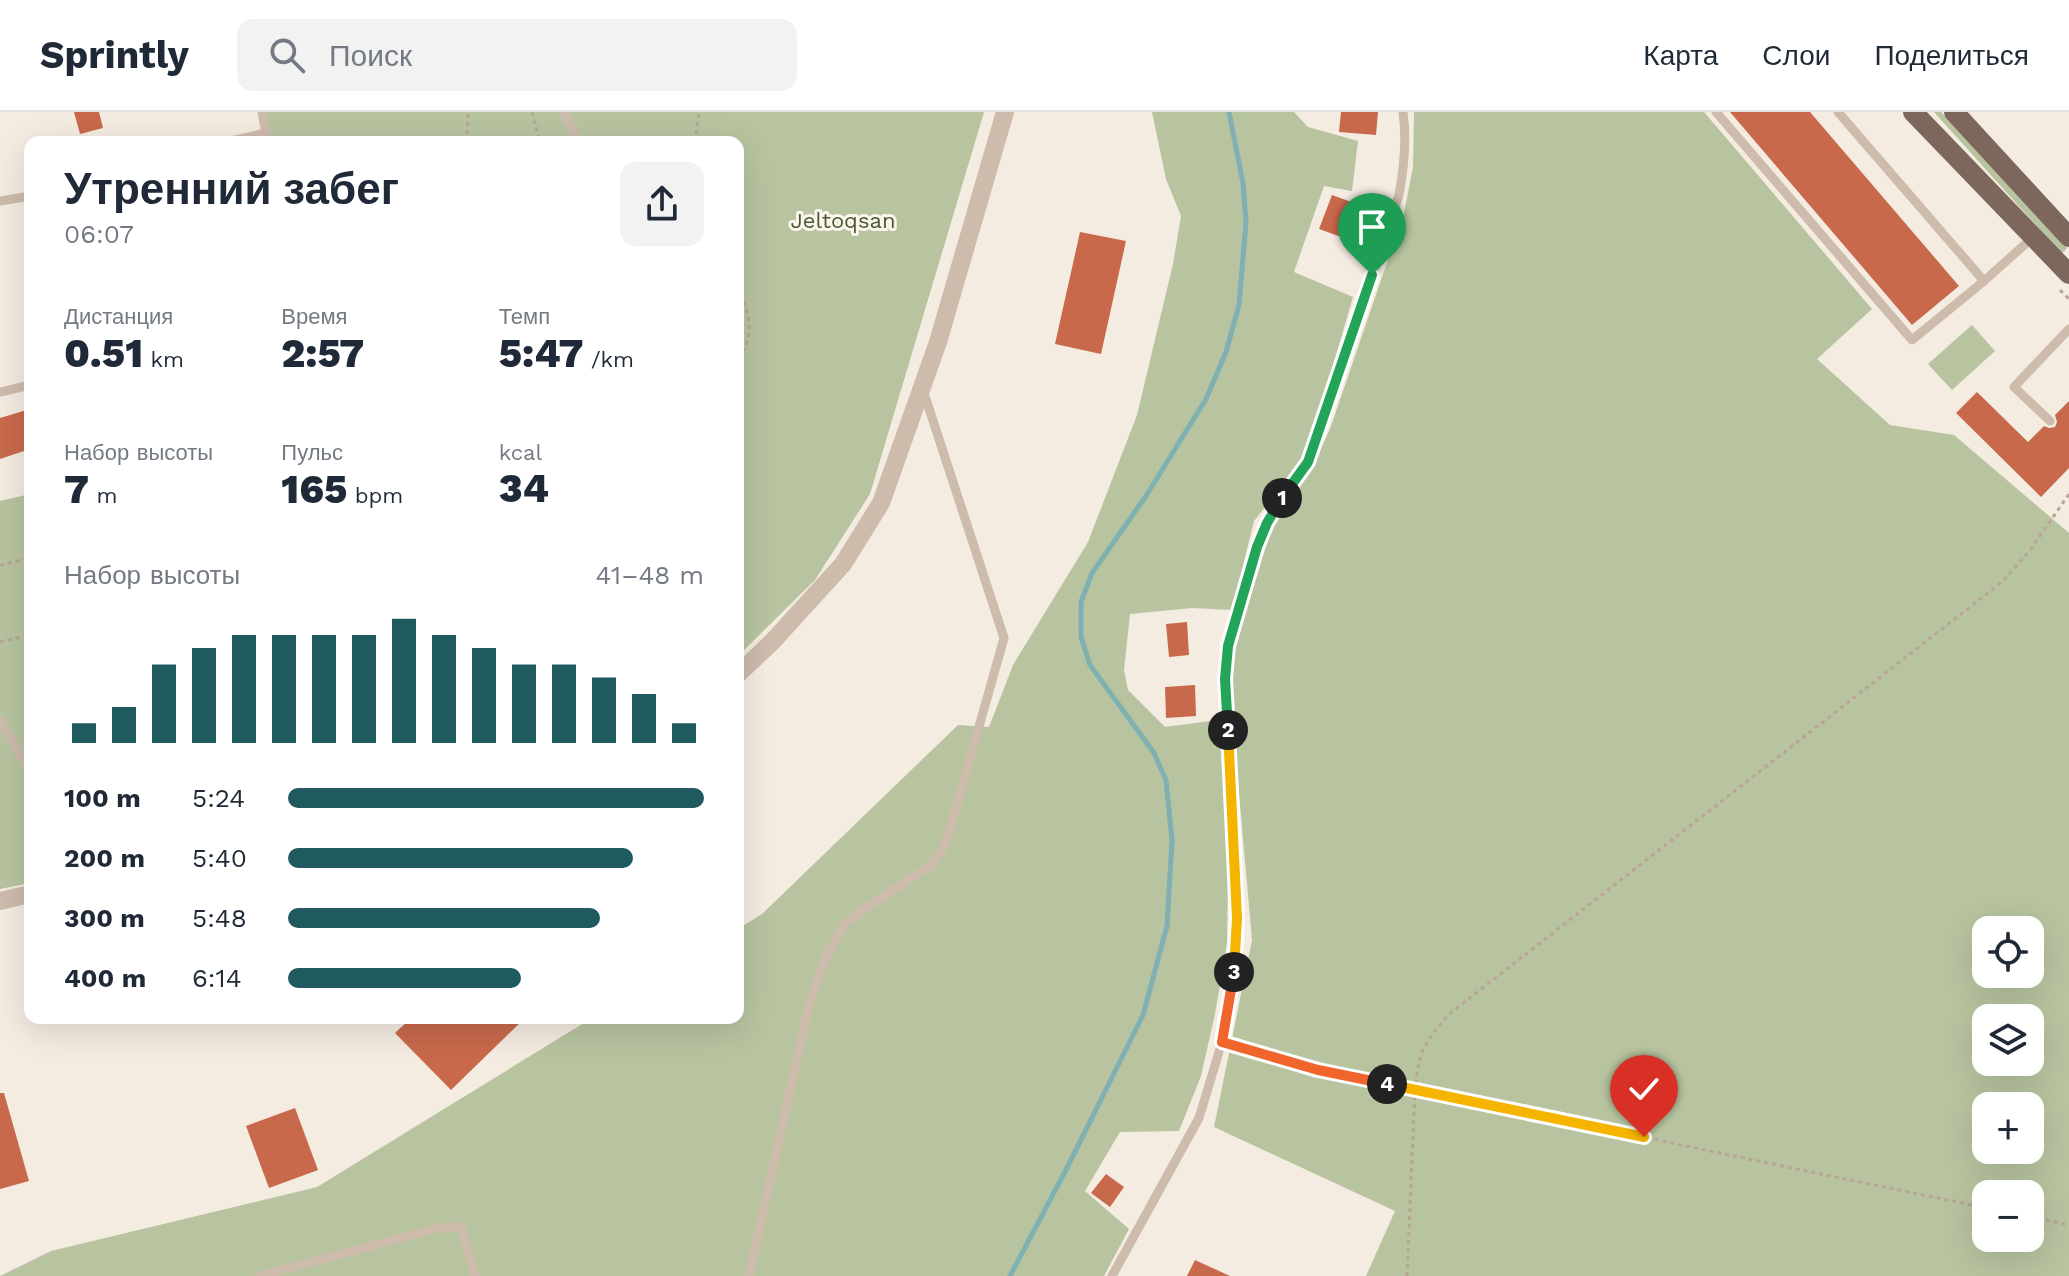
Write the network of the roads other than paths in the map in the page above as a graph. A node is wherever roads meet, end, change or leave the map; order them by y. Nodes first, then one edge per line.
1 (262, 112) edge
2 (564, 112) edge
3 (1005, 112) edge
4 (1403, 112) edge
5 (1716, 112) edge
6 (1838, 112) edge
7 (1913, 112) edge
8 (1954, 112) edge
9 (267, 136) edge
10 (575, 136) edge
11 (24, 197) edge
12 (0, 201) edge
13 (2069, 237) edge
14 (2032, 238) junction
15 (2069, 274) edge
16 (1984, 281) junction
17 (2069, 329) edge
18 (24, 386) edge
19 (922, 387) junction
20 (0, 392) edge
21 (2050, 421) dead end
22 (744, 668) edge
23 (0, 720) edge
24 (24, 761) edge
25 (24, 895) edge
26 (0, 901) edge
27 (259, 1276) edge
28 (475, 1276) edge
29 (749, 1276) edge
30 (1112, 1276) edge

1 - 9 lane
2 - 10 lane
3 - 19 street
4 - 30 lane
5 - 16 lane
6 - 16 lane
7 - 14 main road
8 - 13 main road
11 - 12 lane
14 - 15 main road
14 - 16 lane
17 - 21 lane
18 - 20 lane
19 - 22 street
19 - 29 lane
23 - 24 lane
25 - 26 street
27 - 28 lane

